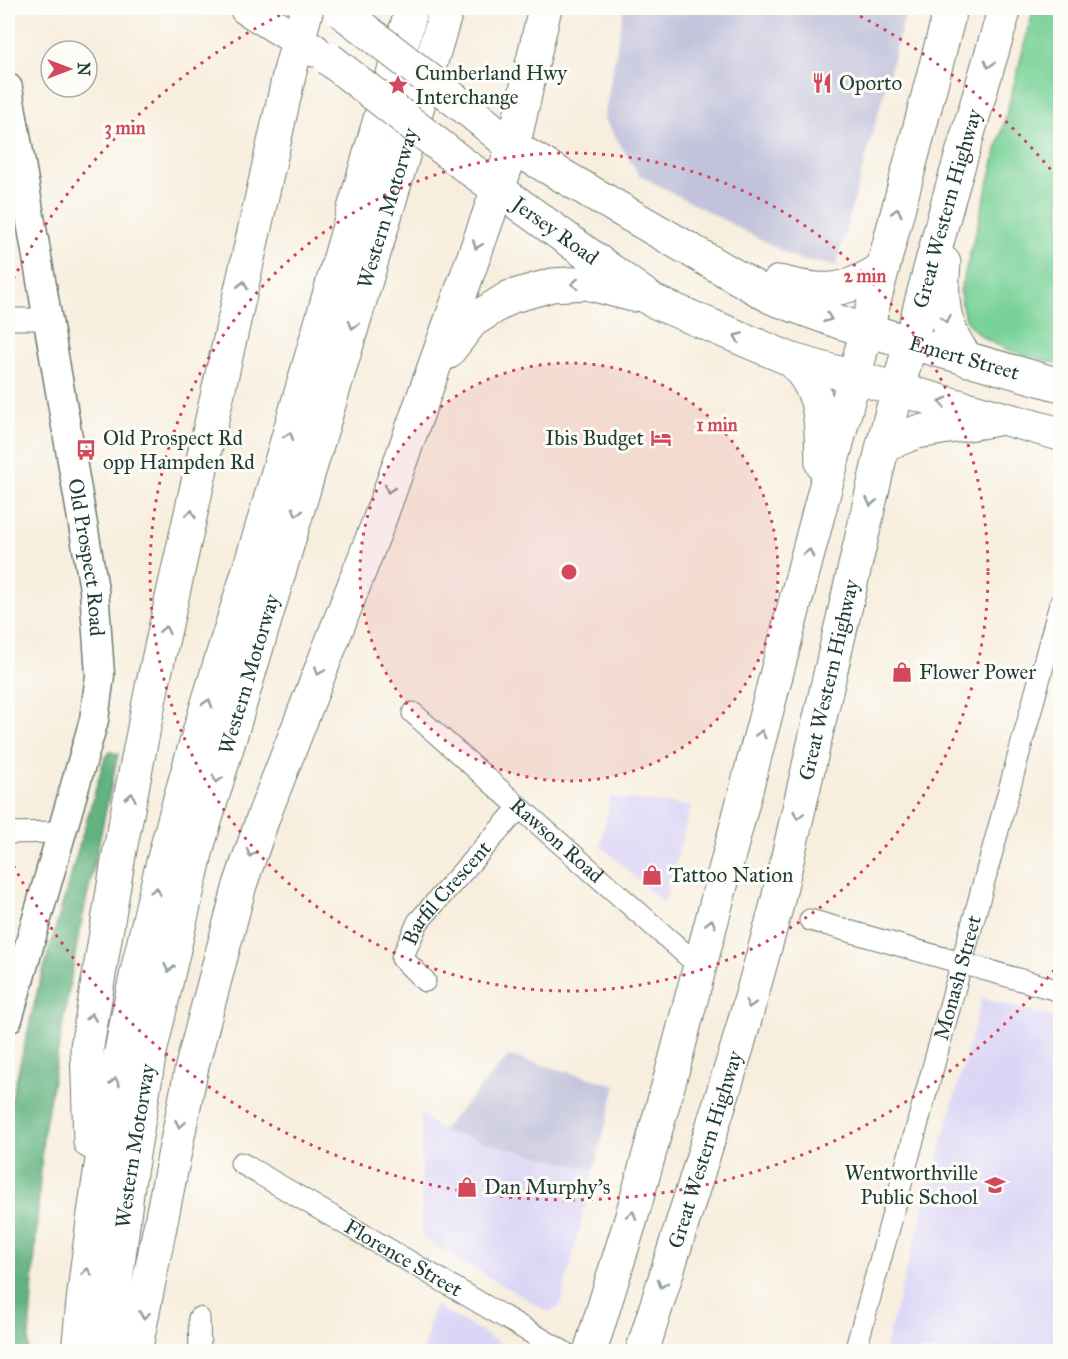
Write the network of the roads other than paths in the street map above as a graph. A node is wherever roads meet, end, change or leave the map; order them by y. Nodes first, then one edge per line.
1 (246, 8) edge
2 (307, 8) edge
3 (412, 8) edge
4 (447, 8) edge
5 (545, 8) edge
6 (951, 8) edge
7 (1005, 8) edge
8 (338, 9) edge
9 (298, 40) junction
10 (8, 88) edge
11 (513, 147) junction
12 (498, 190) junction
13 (949, 198) junction
14 (717, 268) junction
15 (882, 269) junction
16 (652, 300) junction
17 (8, 319) edge
18 (47, 319) junction
19 (867, 331) junction
20 (911, 343) junction
21 (792, 360) junction
22 (968, 360) junction
23 (854, 379) junction
24 (1060, 385) edge
25 (898, 390) junction
26 (1003, 419) junction
27 (408, 433) junction
28 (1060, 434) edge
29 (883, 445) junction
30 (823, 498) junction
31 (1060, 604) edge
32 (413, 713) dead end
33 (519, 808) junction
34 (62, 832) junction
35 (8, 833) edge
36 (810, 920) dead end
37 (963, 963) junction
38 (700, 968) junction
39 (425, 981) dead end
40 (1060, 991) edge
41 (8, 1019) edge
42 (241, 1163) dead end
43 (92, 1222) junction
44 (199, 1318) dead end
45 (78, 1352) edge
46 (107, 1352) edge
47 (135, 1352) edge
48 (200, 1352) edge
49 (564, 1352) edge
50 (590, 1352) edge
51 (642, 1352) edge
52 (855, 1352) edge

1 - 9 highway, Jersey Road
2 - 9 highway
43 -> 3 highway, Western Motorway
4 -> 46 highway, Western Motorway
5 - 11 highway
15 -> 6 highway
7 -> 13 highway, Great Western Highway
8 - 11 highway, bridge
9 - 12 highway, Jersey Road, bridge
43 -> 9 highway
10 - 18 street, Old Prospect Road
11 - 12 highway
11 - 14 highway
12 - 16 highway, Jersey Road
12 -> 27 highway
13 - 20 highway, Great Western Highway
13 -> 22 highway
14 - 15 highway
14 -> 19 highway
15 - 19 highway
21 -> 16 highway, Jersey Road
16 -> 27 highway
17 - 18 street
18 - 34 street, Old Prospect Road
19 - 20 highway, Emert Street
19 - 23 highway
20 - 22 highway, Emert Street
20 - 25 highway, Great Western Highway
21 - 23 highway, Jersey Road
21 - 30 highway
22 - 24 highway, Emert Street
23 - 25 highway, Jersey Road
23 - 30 highway
26 -> 25 highway
25 - 29 highway, Great Western Highway
26 - 28 highway
26 - 29 highway
27 -> 47 highway
29 -> 51 highway, Great Western Highway
38 -> 30 highway
31 - 37 street, Monash Street
32 - 33 street, Rawson Road
33 - 38 street, Rawson Road
33 - 39 street, Barfil Crescent
34 - 35 street
34 - 41 street, Old Prospect Road
36 - 37 street
37 - 40 street
37 - 52 street, Monash Street
50 -> 38 highway
42 - 49 street, Florence Street
45 -> 43 highway, Western Motorway
44 - 48 street

